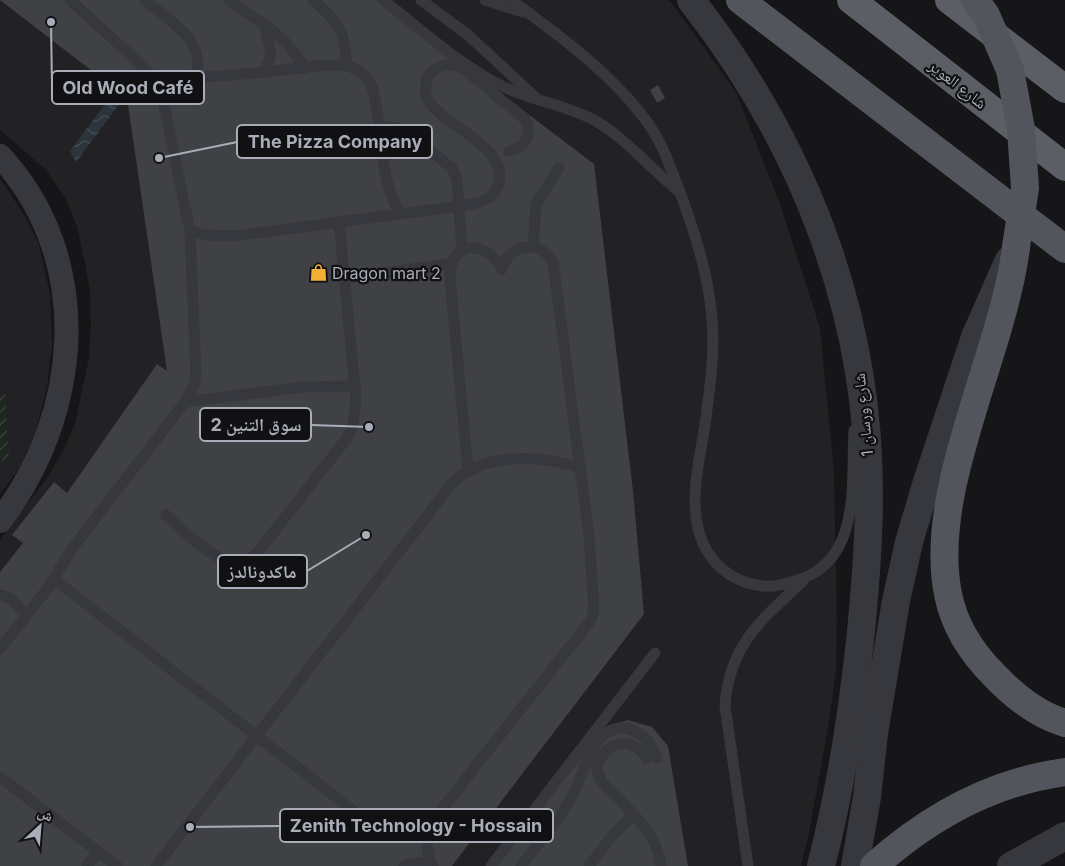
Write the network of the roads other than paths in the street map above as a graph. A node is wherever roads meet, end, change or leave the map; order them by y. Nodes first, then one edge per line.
1 (70, 0) edge
2 (145, 0) edge
3 (229, 0) edge
4 (313, 0) edge
5 (383, 0) edge
6 (485, 0) edge
7 (511, 0) edge
8 (691, 0) edge
9 (740, 0) edge
10 (851, 0) edge
11 (949, 0) edge
12 (975, 0) edge
13 (429, 2) edge
14 (530, 14) junction
15 (265, 27) junction
16 (347, 66) junction
17 (304, 68) junction
18 (264, 72) junction
19 (195, 79) junction
20 (155, 80) junction
21 (1065, 89) edge
22 (538, 100) junction
23 (378, 126) junction
24 (509, 150) dead end
25 (0, 156) edge
26 (1065, 167) edge
27 (559, 168) dead end
28 (680, 192) junction
29 (460, 206) junction
30 (400, 214) junction
31 (339, 221) junction
32 (190, 231) junction
33 (533, 246) junction
34 (1016, 246) junction
35 (1065, 249) edge
36 (462, 250) junction
37 (450, 264) junction
38 (345, 278) junction
39 (860, 385) junction
40 (356, 386) junction
41 (185, 402) junction
42 (581, 468) junction
43 (468, 470) junction
44 (166, 515) dead end
45 (0, 522) edge
46 (806, 578) junction
47 (54, 579) junction
48 (0, 595) edge
49 (20, 608) dead end
50 (0, 649) edge
51 (655, 652) dead end
52 (1065, 723) edge
53 (255, 735) junction
54 (1065, 772) edge
55 (0, 777) edge
56 (634, 815) junction
57 (377, 829) dead end
58 (1065, 836) edge
59 (98, 852) junction
60 (659, 864) edge
61 (87, 866) edge
62 (117, 866) edge
63 (156, 866) edge
64 (404, 866) edge
65 (433, 866) edge
66 (491, 866) edge
67 (521, 866) edge
68 (589, 866) edge
69 (748, 866) edge
70 (821, 866) edge
71 (855, 866) edge
72 (874, 866) edge
73 (1011, 866) edge

1 - 20 lane
2 - 19 lane
3 - 15 lane
4 - 16 lane
5 - 22 lane
6 - 14 lane
7 - 14 lane
8 - 39 street, شارع ورسان 1
9 - 35 main road
10 - 26 highway, شارع العوير
11 - 21 highway
12 - 34 main road, bridge
13 - 22 lane
14 - 28 lane
15 - 17 lane
15 - 18 lane
16 - 17 lane
16 - 23 lane
17 - 18 lane
18 - 19 lane
19 - 20 lane
20 - 32 lane
22 - 28 lane
23 - 29 lane
23 - 30 lane
24 - 29 lane
25 - 45 street
27 - 33 lane
28 - 46 lane
29 - 30 lane
29 - 36 lane
30 - 31 lane
31 - 32 lane
31 - 38 lane
32 - 41 lane
33 - 36 lane
33 - 42 lane
34 - 52 main road
34 - 71 street
36 - 37 lane
37 - 38 lane
37 - 43 lane
38 - 40 lane
39 - 46 lane
39 - 70 street, شارع ورسان 1
40 - 41 lane
40 - 44 lane
41 - 47 lane
42 - 43 lane
42 - 65 lane
43 - 53 lane
46 - 69 lane
47 - 50 lane
47 - 53 lane
48 - 49 lane
51 - 66 lane
53 - 57 lane
53 - 63 lane
54 - 72 main road
55 - 59 lane
56 - 60 lane
56 - 67 lane
56 - 68 lane
58 - 73 street
59 - 61 lane
59 - 62 lane
64 - 65 lane

